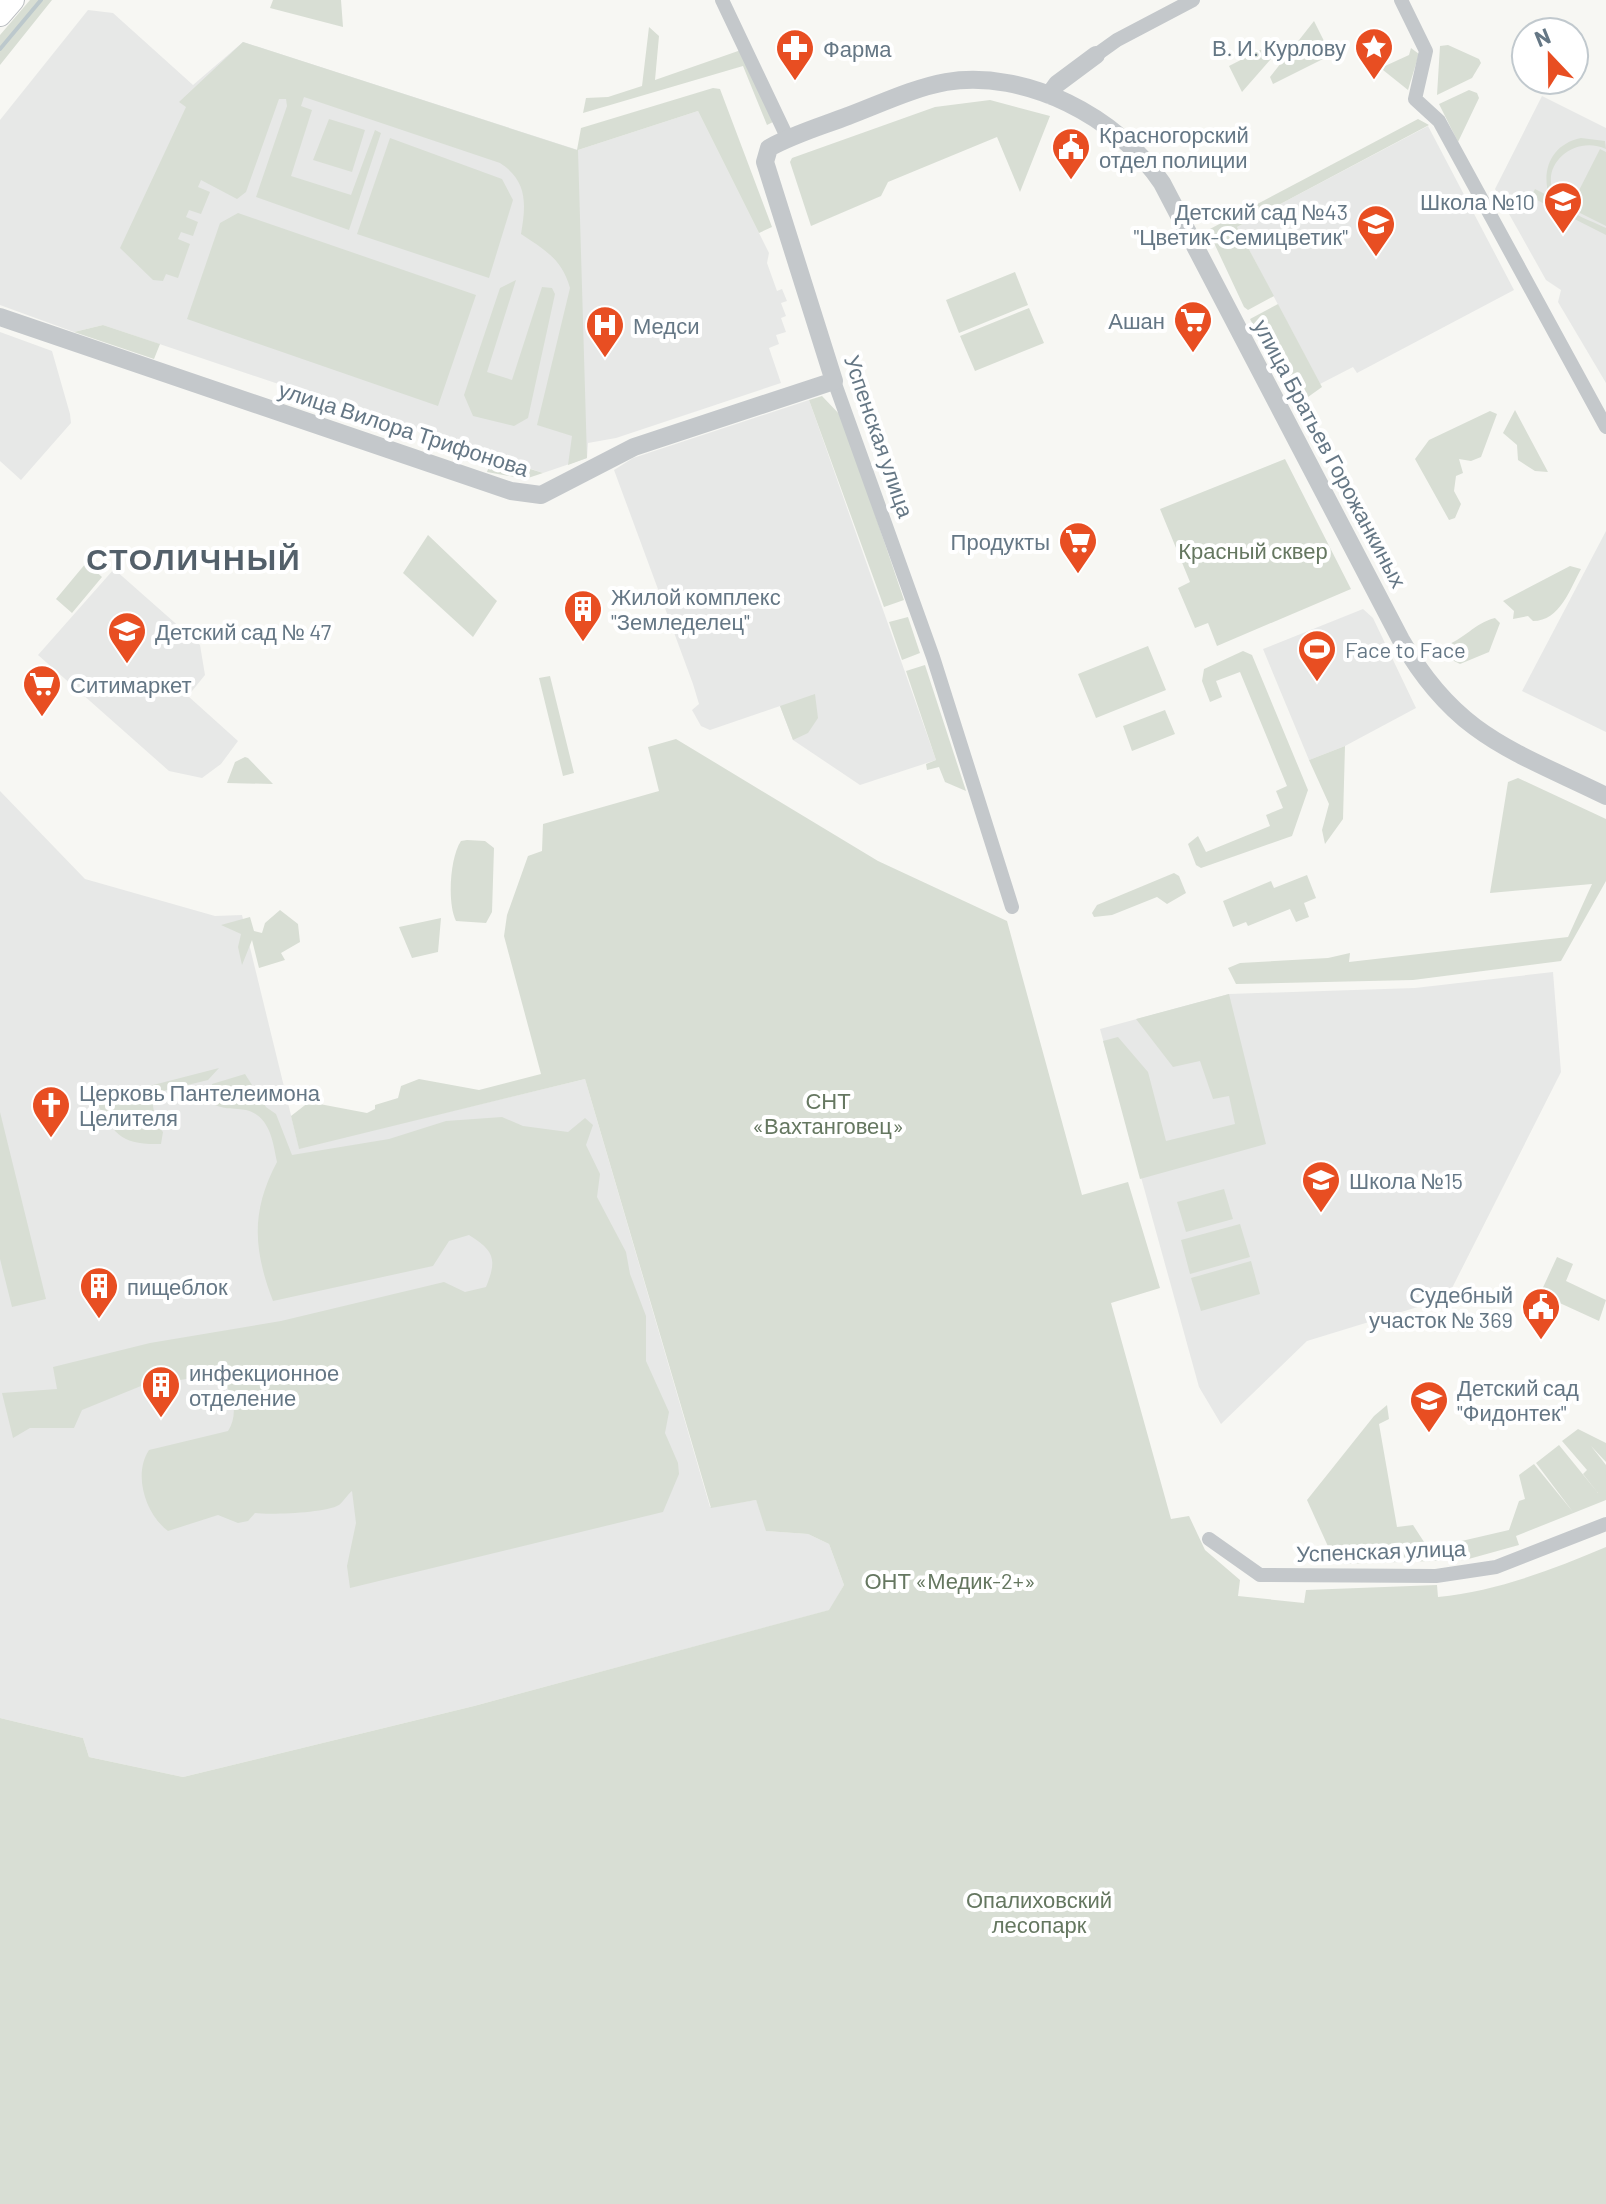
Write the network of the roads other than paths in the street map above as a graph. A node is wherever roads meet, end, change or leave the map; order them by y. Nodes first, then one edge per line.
1 (13, 0) edge
2 (722, 0) edge
3 (1193, 0) edge
4 (1401, 0) edge
5 (0, 15) edge
6 (1096, 55) joint
7 (1049, 95) junction
8 (788, 139) junction
9 (0, 317) edge
10 (834, 381) junction
11 (1606, 427) edge
12 (1606, 796) edge
13 (1012, 907) dead end
14 (1606, 1524) edge
15 (1209, 1539) dead end

1 - 5 main road
2 - 8 street
3 - 6 street
4 - 11 street
6 - 7 street
7 - 8 street, улица Братьев Горожанкиных
7 - 12 street, улица Братьев Горожанкиных
8 - 10 street, Успенская улица
9 - 10 street, улица Вилора Трифонова
10 - 13 street, Успенская улица
14 - 15 street, Успенская улица

